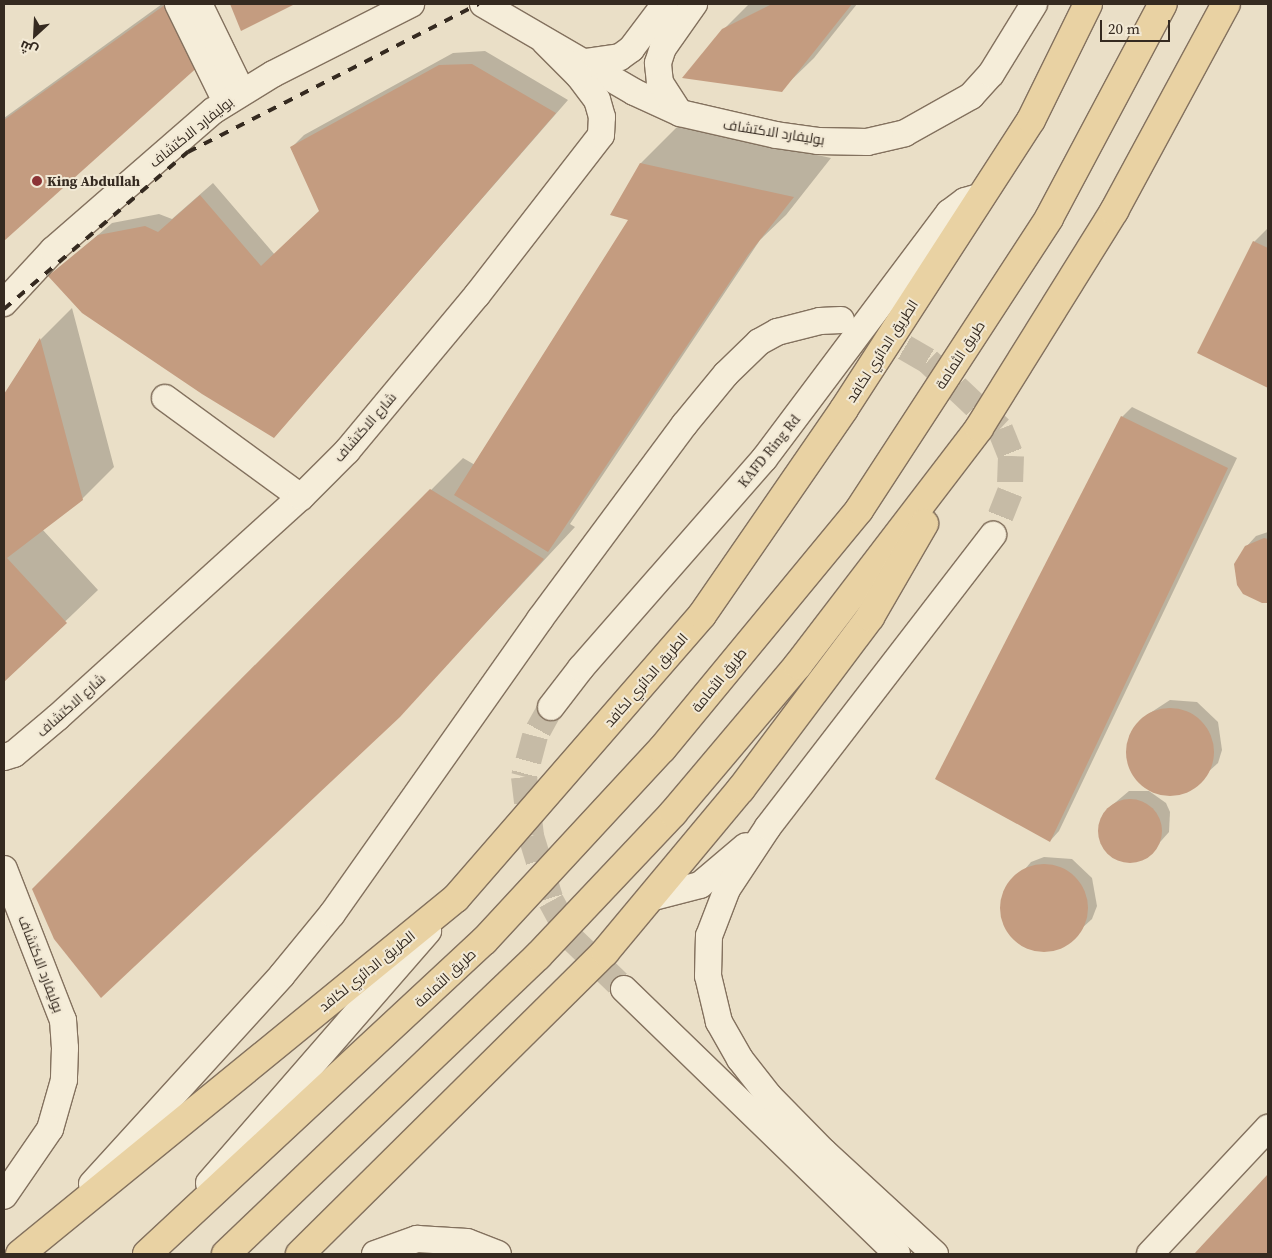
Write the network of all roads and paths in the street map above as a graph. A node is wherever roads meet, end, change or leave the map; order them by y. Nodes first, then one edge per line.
1 (178, 4) edge
2 (199, 4) edge
3 (217, 4) edge
4 (410, 4) edge
5 (483, 4) edge
6 (665, 4) edge
7 (694, 4) edge
8 (1034, 4) edge
9 (1088, 4) edge
10 (1163, 4) edge
11 (1226, 4) edge
12 (544, 41) junction
13 (585, 62) junction
14 (242, 93) junction
15 (680, 113) junction
16 (982, 196) junction
17 (7, 293) edge
18 (840, 320) dead end
19 (165, 398) dead end
20 (979, 428) junction
21 (301, 497) junction
22 (993, 535) tunnel mouth
23 (551, 707) tunnel mouth
24 (4, 757) edge
25 (768, 826) junction
26 (4, 869) edge
27 (456, 898) junction
28 (650, 898) junction
29 (624, 989) tunnel mouth
30 (1268, 1128) edge
31 (4, 1196) edge
32 (53, 1227) junction
33 (20, 1254) edge
34 (147, 1254) edge
35 (226, 1254) edge
36 (300, 1254) edge
37 (375, 1254) edge
38 (498, 1254) edge
39 (897, 1254) edge
40 (935, 1254) edge
41 (1150, 1254) edge

1 - 14 street
2 - 14 street
3 - 14 street
4 - 14 street, بوليفارد الاكتشاف
5 - 12 street, بوليفارد الاكتشاف
6 - 13 street
7 - 15 street
8 - 15 street, بوليفارد الاكتشاف
9 - 16 main road, الطريق الدائري لكافد
10 - 34 main road, طريق الثمامة
11 - 20 main road
12 - 13 street, بوليفارد الاكتشاف
12 - 21 street, شارع الاكتشاف
13 - 15 street, بوليفارد الاكتشاف
14 - 17 street, بوليفارد الاكتشاف
16 - 23 street, KAFD Ring Rd
16 - 27 main road, الطريق الدائري لكافد
18 - 32 street, الطريق الدائري لكافد
19 - 21 street
20 - 28 main road
20 - 35 main road
21 - 24 street, شارع الاكتشاف
22 - 25 street
25 - 28 street
25 - 40 street
26 - 31 street, بوليفارد الاكتشاف
27 - 32 main road, الطريق الدائري لكافد
27 - 34 street
28 - 36 main road
29 - 39 street
30 - 41 street
32 - 33 main road, الطريق الدائري لكافد
37 - 38 street

